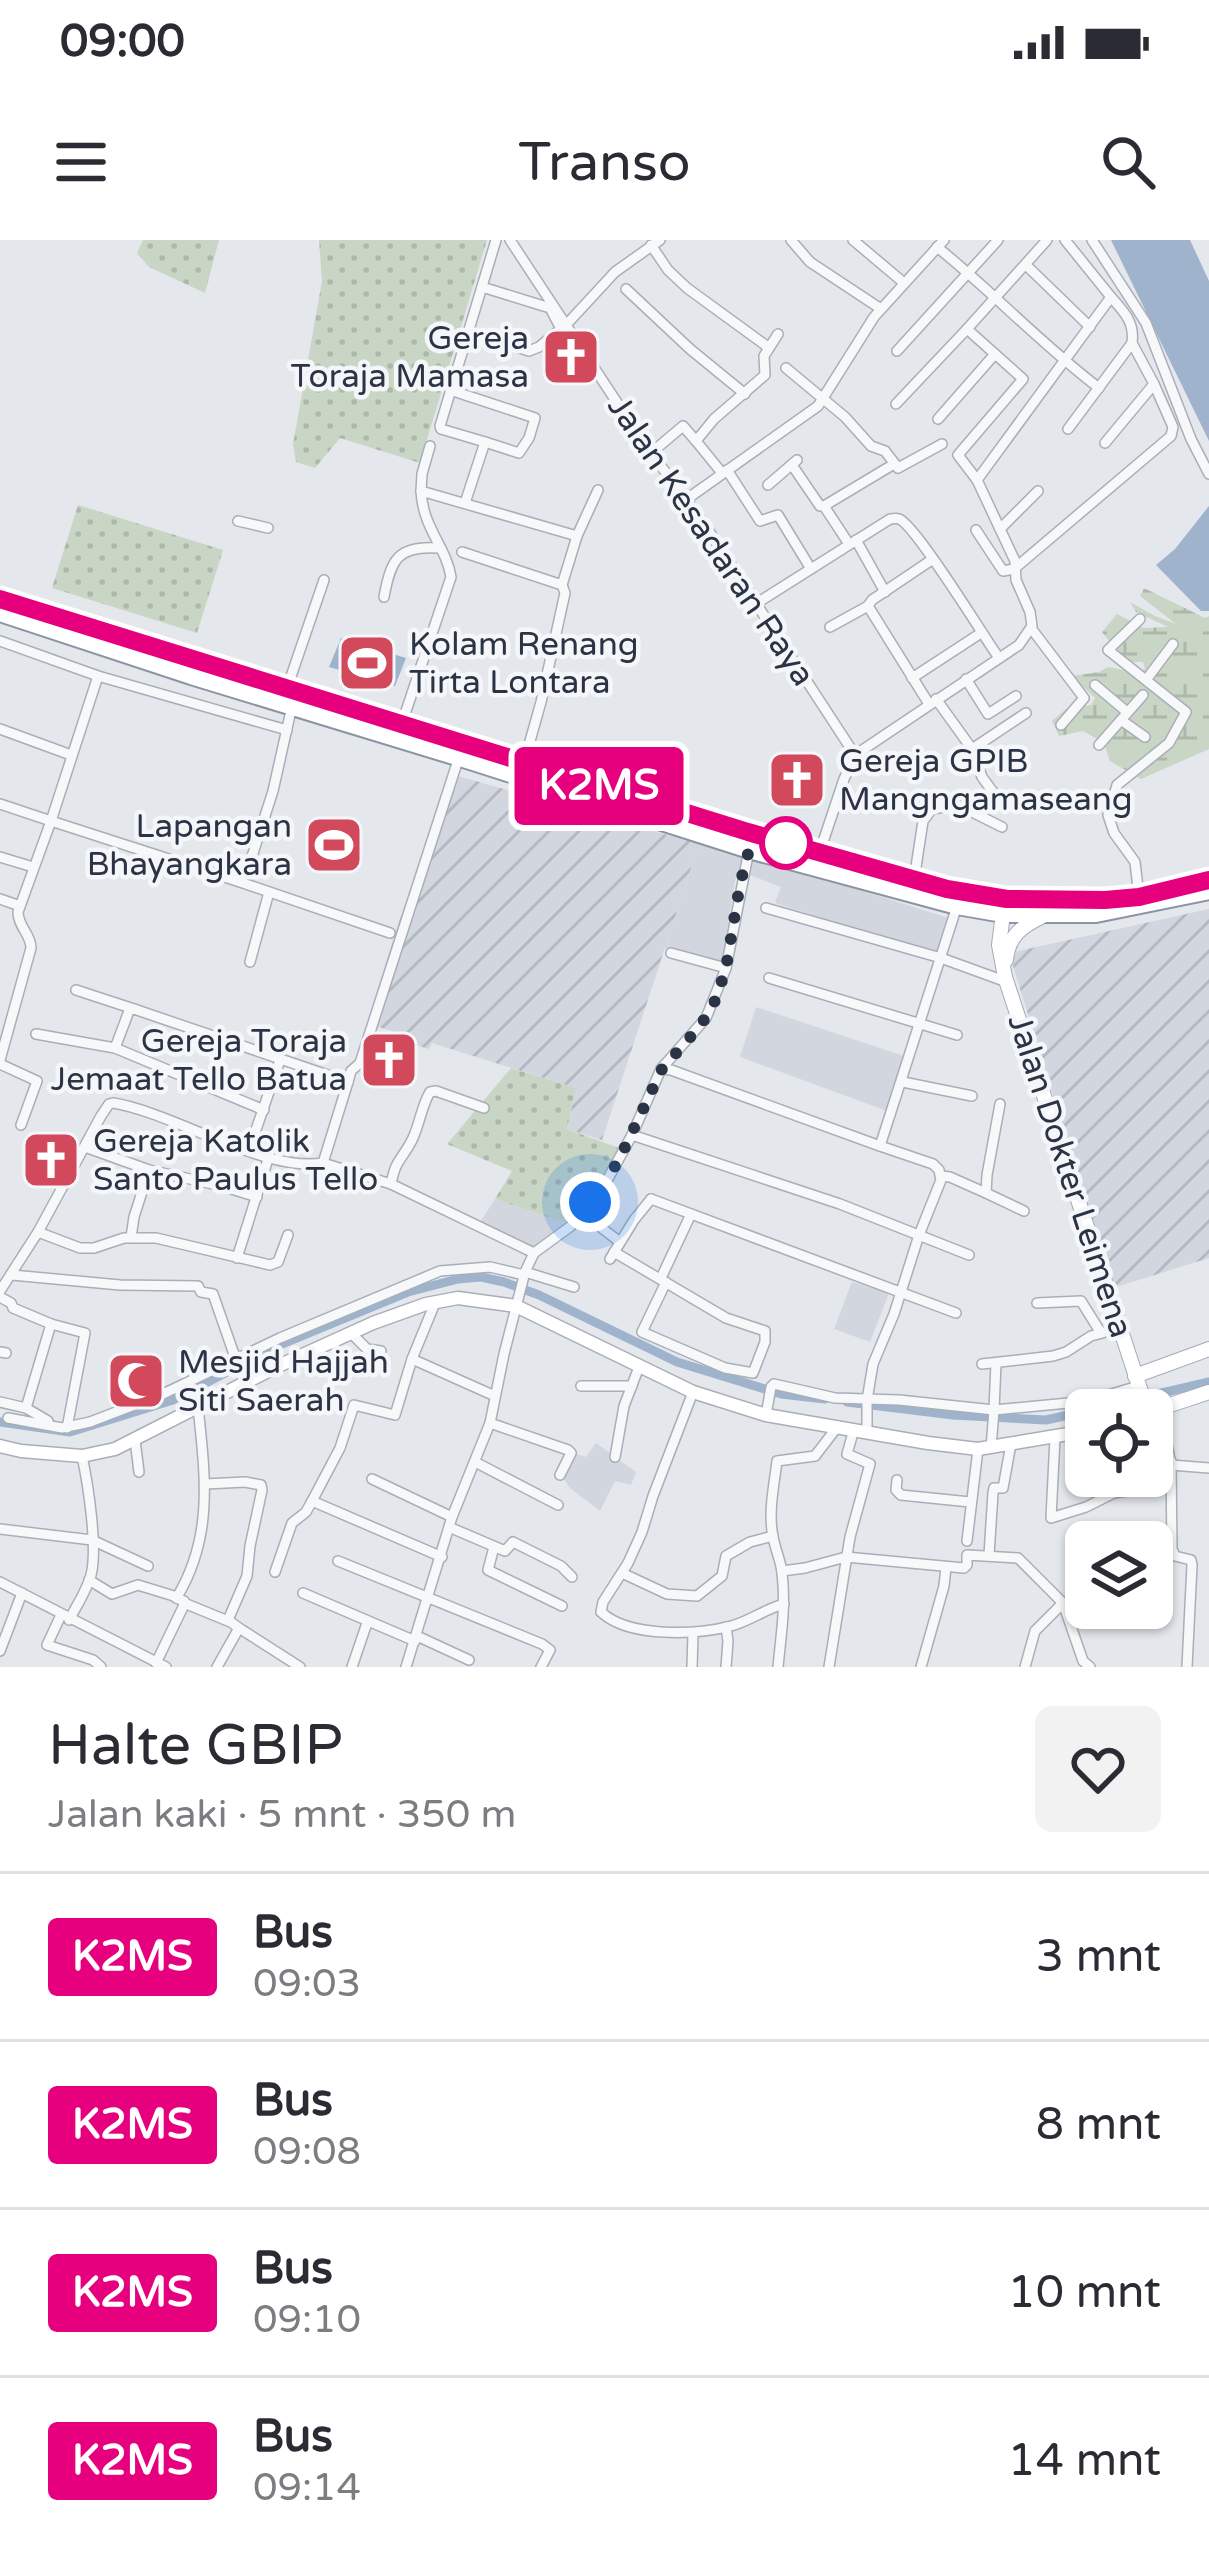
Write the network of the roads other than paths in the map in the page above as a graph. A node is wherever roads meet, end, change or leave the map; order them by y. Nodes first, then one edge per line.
1 (496, 240) edge
2 (510, 240) edge
3 (791, 240) edge
4 (853, 240) edge
5 (922, 240) edge
6 (998, 240) edge
7 (1047, 240) edge
8 (1065, 240) edge
9 (1092, 240) edge
10 (656, 243) edge
11 (938, 246) edge
12 (1026, 265) junction
13 (969, 273) junction
14 (904, 284) junction
15 (482, 287) junction
16 (626, 289) dead end
17 (996, 297) junction
18 (1111, 297) junction
19 (881, 310) junction
20 (566, 325) junction
21 (1090, 327) junction
22 (967, 329) junction
23 (468, 332) junction
24 (778, 334) dead end
25 (1132, 343) junction
26 (768, 347) junction
27 (897, 351) dead end
28 (995, 354) junction
29 (1065, 362) junction
30 (786, 368) dead end
31 (1023, 379) junction
32 (1154, 384) junction
33 (1099, 388) junction
34 (450, 390) junction
35 (745, 394) junction
36 (1042, 394) junction
37 (824, 398) junction
38 (896, 404) dead end
39 (938, 418) dead end
40 (1069, 430) dead end
41 (695, 441) junction
42 (485, 442) junction
43 (942, 443) dead end
44 (1105, 443) dead end
45 (430, 446) dead end
46 (651, 453) junction
47 (894, 464) junction
48 (725, 471) junction
49 (1209, 474) edge
50 (977, 480) junction
51 (768, 485) dead end
52 (598, 490) dead end
53 (421, 491) junction
54 (1038, 491) dead end
55 (687, 500) junction
56 (466, 503) junction
57 (824, 506) junction
58 (238, 521) dead end
59 (268, 528) dead end
60 (1000, 529) junction
61 (976, 530) dead end
62 (577, 536) junction
63 (853, 542) junction
64 (440, 548) junction
65 (462, 552) dead end
66 (933, 559) junction
67 (811, 569) junction
68 (1014, 569) junction
69 (324, 580) dead end
70 (562, 585) junction
71 (885, 592) junction
72 (384, 597) dead end
73 (0, 599) edge
74 (757, 603) junction
75 (868, 606) junction
76 (0, 613) edge
77 (1140, 619) dead end
78 (830, 628) dead end
79 (1031, 628) junction
80 (981, 633) junction
81 (0, 641) edge
82 (116, 643) junction
83 (1173, 644) dead end
84 (999, 658) junction
85 (98, 676) junction
86 (912, 678) junction
87 (966, 679) junction
88 (1145, 680) junction
89 (1143, 694) dead end
90 (1016, 696) dead end
91 (287, 698) junction
92 (1084, 698) junction
93 (933, 702) junction
94 (1026, 713) dead end
95 (1124, 716) junction
96 (1061, 725) dead end
97 (0, 729) edge
98 (287, 730) junction
99 (399, 730) junction
100 (1145, 737) dead end
101 (1099, 745) dead end
102 (972, 749) junction
103 (71, 755) junction
104 (855, 755) junction
105 (459, 757) junction
106 (521, 770) junction
107 (993, 792) dead end
108 (0, 804) edge
109 (672, 816) junction
110 (51, 820) junction
111 (1002, 827) dead end
112 (749, 850) junction
113 (819, 854) junction
114 (0, 857) edge
115 (33, 867) junction
116 (914, 880) junction
117 (1209, 880) edge
118 (240, 882) junction
119 (1209, 891) edge
120 (269, 892) junction
121 (1139, 897) junction
122 (0, 899) edge
123 (959, 899) junction
124 (20, 906) junction
125 (1005, 907) junction
126 (766, 908) dead end
127 (1046, 911) junction
128 (390, 933) dead end
129 (671, 953) dead end
130 (941, 958) junction
131 (250, 962) dead end
132 (726, 968) junction
133 (769, 978) dead end
134 (1006, 979) junction
135 (76, 990) dead end
136 (131, 1010) junction
137 (920, 1024) junction
138 (36, 1034) dead end
139 (957, 1035) dead end
140 (115, 1048) junction
141 (280, 1060) junction
142 (0, 1062) edge
143 (662, 1069) junction
144 (348, 1082) junction
145 (903, 1082) junction
146 (972, 1096) dead end
147 (1000, 1104) dead end
148 (484, 1108) dead end
149 (264, 1110) junction
150 (21, 1125) dead end
151 (632, 1135) junction
152 (880, 1146) junction
153 (85, 1147) junction
154 (249, 1150) junction
155 (269, 1156) junction
156 (322, 1163) junction
157 (149, 1170) junction
158 (940, 1176) junction
159 (391, 1184) junction
160 (986, 1193) junction
161 (257, 1197) junction
162 (1024, 1211) dead end
163 (582, 1213) junction
164 (691, 1214) junction
165 (38, 1232) junction
166 (288, 1235) dead end
167 (919, 1235) junction
168 (131, 1237) junction
169 (615, 1251) junction
170 (534, 1252) junction
171 (969, 1255) dead end
172 (237, 1258) junction
173 (12, 1275) junction
174 (524, 1276) junction
175 (664, 1280) junction
176 (574, 1287) dead end
177 (902, 1293) junction
178 (0, 1294) edge
179 (435, 1302) junction
180 (517, 1303) junction
181 (1037, 1304) dead end
182 (956, 1313) dead end
183 (51, 1324) junction
184 (1120, 1328) junction
185 (351, 1333) junction
186 (1101, 1333) junction
187 (1209, 1349) edge
188 (381, 1352) dead end
189 (412, 1359) junction
190 (236, 1360) junction
191 (996, 1363) junction
192 (982, 1364) dead end
193 (639, 1367) junction
194 (580, 1386) dead end
195 (632, 1386) junction
196 (1143, 1389) edge
197 (1152, 1389) edge
198 (693, 1392) junction
199 (1209, 1392) edge
200 (1173, 1393) edge
201 (495, 1396) junction
202 (165, 1397) junction
203 (0, 1402) edge
204 (867, 1402) junction
205 (1065, 1405) edge
206 (197, 1407) junction
207 (24, 1408) junction
208 (766, 1412) junction
209 (994, 1415) junction
210 (174, 1418) junction
211 (70, 1423) junction
212 (490, 1423) junction
213 (838, 1426) junction
214 (863, 1428) junction
215 (1065, 1436) edge
216 (1055, 1438) junction
217 (135, 1440) junction
218 (987, 1444) junction
219 (1011, 1444) junction
220 (0, 1446) edge
221 (82, 1456) junction
222 (615, 1457) dead end
223 (475, 1462) junction
224 (1173, 1463) edge
225 (1209, 1468) edge
226 (139, 1472) dead end
227 (560, 1474) dead end
228 (372, 1478) dead end
229 (897, 1480) dead end
230 (205, 1484) junction
231 (1105, 1497) edge
232 (312, 1501) junction
233 (970, 1502) junction
234 (558, 1505) dead end
235 (450, 1522) junction
236 (0, 1529) edge
237 (773, 1536) junction
238 (92, 1540) junction
239 (967, 1541) dead end
240 (494, 1546) junction
241 (1173, 1547) edge
242 (989, 1555) junction
243 (442, 1557) junction
244 (846, 1557) junction
245 (338, 1561) dead end
246 (148, 1567) dead end
247 (946, 1567) junction
248 (782, 1571) junction
249 (275, 1572) dead end
250 (622, 1573) junction
251 (572, 1577) dead end
252 (89, 1580) junction
253 (0, 1582) edge
254 (1192, 1583) junction
255 (1209, 1586) edge
256 (22, 1594) junction
257 (303, 1594) dead end
258 (429, 1597) junction
259 (180, 1600) junction
260 (1063, 1603) junction
261 (784, 1604) junction
262 (562, 1606) dead end
263 (65, 1617) junction
264 (228, 1621) junction
265 (367, 1623) junction
266 (726, 1627) junction
267 (239, 1628) junction
268 (693, 1634) junction
269 (416, 1638) junction
270 (0, 1651) edge
271 (470, 1660) dead end
272 (161, 1665) edge
273 (546, 1665) edge
274 (922, 1665) edge
275 (357, 1666) edge
276 (101, 1667) edge
277 (217, 1667) edge
278 (300, 1667) edge
279 (406, 1667) edge
280 (692, 1667) edge
281 (726, 1667) edge
282 (778, 1667) edge
283 (830, 1667) edge
284 (938, 1667) edge
285 (1025, 1667) edge
286 (1090, 1667) edge
287 (1187, 1667) edge

1 - 15 street
2 - 20 street, Jalan Kesadaran Raya
3 - 19 street
4 - 14 street
5 - 11 street
6 - 13 street
7 - 12 street
8 - 18 street
9 - 49 street
10 - 20 street
10 - 26 street
11 - 13 street
11 - 14 street
12 - 17 street
12 - 21 street
13 - 17 street
13 - 27 street
14 - 19 street
15 - 23 street
15 - 23 street
16 - 35 street
17 - 22 street
17 - 29 street
18 - 21 street
18 - 25 street
19 - 37 street
20 - 46 street, Jalan Kesadaran Raya
21 - 29 street
22 - 28 street
22 - 38 street
23 - 34 street
24 - 26 street
25 - 32 street
25 - 33 street
26 - 35 street
28 - 31 street
28 - 39 street
29 - 33 street
29 - 36 street
30 - 37 street
31 - 36 street
31 - 50 street
32 - 44 street
32 - 68 street
33 - 40 street
34 - 42 street
34 - 42 street
35 - 41 street
36 - 50 street
37 - 47 street
37 - 48 street
41 - 46 street
41 - 48 street
42 - 56 street
43 - 47 street
45 - 53 street
46 - 55 street, Jalan Kesadaran Raya
47 - 57 street
48 - 55 street
48 - 67 street
50 - 60 street
51 - 57 street
52 - 62 street
53 - 56 street
53 - 64 street
54 - 60 street
55 - 74 street, Jalan Kesadaran Raya
56 - 62 street
57 - 63 street
58 - 59 street
60 - 68 street
61 - 68 street
62 - 70 street
63 - 66 street
63 - 67 street
63 - 71 street
64 - 72 street
64 - 99 street
65 - 70 street
66 - 71 street
66 - 80 street
67 - 74 street
68 - 79 street
69 - 91 street
70 - 106 street
71 - 75 street
73 - 82 highway
74 - 104 street, Jalan Kesadaran Raya
75 - 78 street
75 - 86 street
76 - 82 highway
77 - 88 street
79 - 84 street
79 - 92 street
80 - 84 street
80 - 86 street
81 - 85 street
82 - 91 highway
83 - 88 street
84 - 87 street
85 - 98 street
85 - 103 street
86 - 93 street
87 - 90 street
87 - 93 street
88 - 121 street
89 - 95 street
91 - 98 street
91 - 99 highway
92 - 95 street
92 - 96 street
93 - 102 street
93 - 104 street
94 - 102 street
95 - 100 street
95 - 101 street
97 - 103 street
98 - 118 street
99 - 105 highway
99 - 106 highway
102 - 107 street
103 - 110 street
104 - 113 street
105 - 106 highway
105 - 144 street
106 - 109 highway
108 - 110 street
109 - 112 highway
109 - 113 highway
110 - 115 street
110 - 118 street
111 - 116 street
112 - 123 highway
112 - 132 street
113 - 116 highway
114 - 115 street
115 - 124 street
116 - 123 highway
117 - 121 highway
118 - 120 street
119 - 127 highway
120 - 128 street
120 - 131 street
121 - 127 highway
122 - 124 street
123 - 125 highway
123 - 130 street
124 - 142 street
125 - 127 highway
125 - 134 main road, Jalan Dokter Leimena
126 - 130 street
127 - 134 main road, Jalan Dokter Leimena
129 - 132 street
130 - 134 street
130 - 137 street
132 - 143 street
133 - 137 street
134 - 184 main road, Jalan Dokter Leimena
135 - 136 street
136 - 140 street
136 - 141 street
137 - 139 street
137 - 145 street
138 - 140 street
140 - 149 street
141 - 144 street
141 - 149 street
142 - 150 street
143 - 151 street
143 - 152 street
144 - 156 street
145 - 146 street
145 - 152 street
147 - 160 street
148 - 159 street
149 - 154 street
151 - 163 street
151 - 167 street
152 - 158 street
153 - 154 street
153 - 157 street
153 - 165 street
154 - 155 street
155 - 156 street
155 - 161 street
156 - 159 street
157 - 161 street
157 - 168 street
158 - 160 street
158 - 167 street
159 - 170 street
160 - 162 street
161 - 172 street
163 - 169 street
163 - 170 street
164 - 169 street
164 - 175 street
164 - 177 street
165 - 168 street
165 - 173 street
166 - 172 street
167 - 171 street
167 - 177 street
168 - 172 street
169 - 175 street
170 - 174 street
173 - 178 street
173 - 190 street
174 - 176 street
174 - 180 street
174 - 190 street
175 - 175 street
177 - 182 street
177 - 204 street
178 - 183 street
179 - 180 main road
179 - 185 main road
179 - 189 street
180 - 193 main road
180 - 201 street
181 - 186 street
183 - 207 street
183 - 211 street
184 - 186 street
184 - 196 main road, Jalan Dokter Leimena
185 - 188 street
185 - 206 main road
186 - 191 street
187 - 197 main road, Jalan Dokter Leimena
189 - 201 street
189 - 232 street
190 - 202 street
191 - 192 street
191 - 209 street
193 - 195 street
193 - 198 main road
194 - 195 street
195 - 222 street
198 - 208 main road
198 - 250 street
199 - 200 main road
201 - 212 street
202 - 210 street
202 - 211 street
203 - 207 street
204 - 208 street
204 - 209 street
204 - 214 street
205 - 209 street
206 - 210 main road
206 - 230 street
207 - 211 street
207 - 211 street
208 - 213 main road
209 - 218 street
210 - 217 main road
212 - 223 street
212 - 227 street
213 - 214 main road
213 - 237 street
214 - 218 main road
214 - 244 street
215 - 216 main road
216 - 219 main road
216 - 231 street
217 - 221 main road
217 - 226 street
218 - 219 main road
218 - 233 street
219 - 242 street
220 - 221 main road
221 - 238 street
223 - 234 street
223 - 235 street
224 - 225 street
228 - 235 street
229 - 233 street
230 - 259 street
230 - 264 street
232 - 243 street
232 - 249 street
233 - 239 street
235 - 240 street
235 - 243 street
236 - 238 street
237 - 248 street
237 - 250 street
238 - 246 street
238 - 252 street
240 - 251 street
240 - 262 street
241 - 254 street
242 - 247 street
242 - 260 street
243 - 258 street
244 - 247 street
244 - 248 street
244 - 283 street
245 - 258 street
247 - 274 street
248 - 261 street
250 - 268 street
252 - 259 street
252 - 263 street
253 - 256 street
254 - 255 street
254 - 287 street
256 - 263 street
256 - 270 street
257 - 265 street
258 - 269 street
258 - 273 street
259 - 264 street
259 - 272 street
260 - 285 street
260 - 286 street
261 - 266 street
261 - 282 street
263 - 272 street
263 - 276 street
264 - 267 street
265 - 269 street
265 - 275 street
266 - 268 street
266 - 281 street
267 - 277 street
267 - 278 street
268 - 280 street
269 - 271 street
269 - 279 street
274 - 284 street

